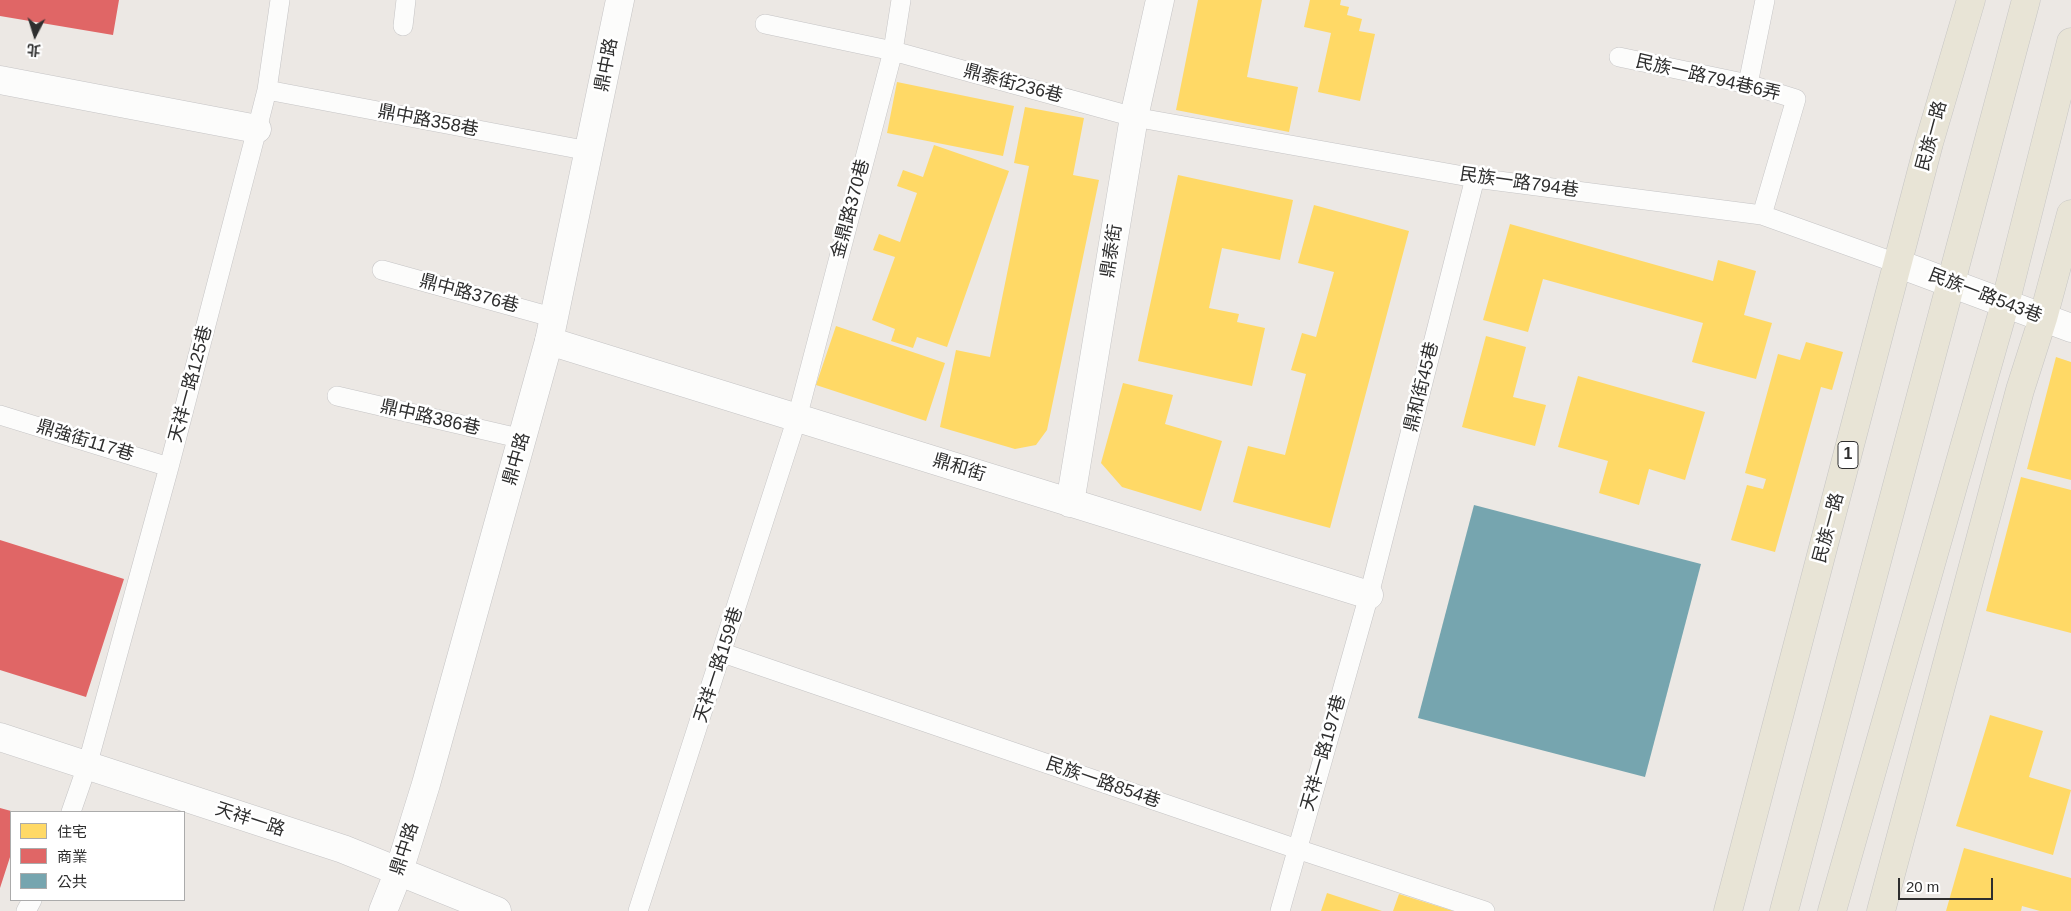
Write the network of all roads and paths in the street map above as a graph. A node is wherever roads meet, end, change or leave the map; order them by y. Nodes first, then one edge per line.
1 (280, 0) edge
2 (406, 0) edge
3 (620, 0) edge
4 (901, 0) edge
5 (1160, 0) edge
6 (1765, 0) edge
7 (1971, 0) edge
8 (2026, 0) edge
9 (765, 24) dead end
10 (403, 26) dead end
11 (2071, 42) edge
12 (892, 51) junction
13 (1619, 57) dead end
14 (0, 80) edge
15 (1748, 84) junction
16 (267, 90) junction
17 (1134, 117) junction
18 (257, 129) junction
19 (589, 151) junction
20 (1474, 178) junction
21 (2071, 214) edge
22 (1762, 215) junction
23 (1899, 264) junction
24 (382, 270) dead end
25 (1950, 283) junction
26 (2005, 304) junction
27 (2043, 318) junction
28 (2071, 328) edge
29 (552, 330) junction
30 (337, 396) dead end
31 (0, 415) edge
32 (797, 418) junction
33 (523, 439) junction
34 (169, 467) junction
35 (1070, 503) junction
36 (1369, 596) junction
37 (723, 653) junction
38 (0, 737) edge
39 (87, 766) junction
40 (71, 811) edge
41 (1297, 849) junction
42 (399, 870) junction
43 (383, 911) edge
44 (497, 911) edge
45 (638, 911) edge
46 (1280, 911) edge
47 (1485, 911) edge
48 (1728, 911) edge
49 (1784, 911) edge
50 (1832, 911) edge
51 (1881, 911) edge

1 - 16 lane, 天祥一路125巷
2 - 10 lane
3 - 19 street, 鼎中路
4 - 12 lane, 金鼎路370巷
5 - 17 street, 鼎泰街
6 - 15 lane
7 - 23 main road, 民族一路 / 1
8 - 25 main road
9 - 12 lane, 鼎泰街236巷
11 - 26 main road
12 - 17 lane, 鼎泰街236巷
12 - 32 lane, 金鼎路370巷
13 - 15 lane, 民族一路794巷6弄
14 - 18 street
15 - 22 lane, 民族一路794巷6弄
16 - 18 lane, 天祥一路125巷
16 - 19 lane, 鼎中路358巷
17 - 20 lane, 民族一路794巷
17 - 35 street, 鼎泰街
18 - 34 lane, 天祥一路125巷
19 - 29 street, 鼎中路
20 - 22 lane, 民族一路794巷
20 - 36 lane, 鼎和街45巷
21 - 27 main road
22 - 23 lane, 民族一路794巷
23 - 25 street, 民族一路543巷
23 - 48 main road, 民族一路 / 1
24 - 29 lane, 鼎中路376巷
25 - 26 street, 民族一路543巷
25 - 49 main road
26 - 27 street, 民族一路543巷
26 - 50 main road
27 - 28 street, 民族一路543巷
27 - 51 main road
29 - 32 street, 鼎和街
29 - 33 street, 鼎中路
30 - 33 lane, 鼎中路386巷
31 - 34 lane, 鼎強街117巷
32 - 35 street, 鼎和街
32 - 37 lane, 天祥一路159巷
33 - 42 street, 鼎中路
34 - 39 lane, 天祥一路125巷
35 - 36 street, 鼎和街
36 - 41 lane, 天祥一路197巷
37 - 41 lane, 民族一路854巷
37 - 45 lane, 天祥一路159巷
38 - 39 street, 天祥一路
39 - 40 lane, 天祥一路125巷
39 - 42 street, 天祥一路
41 - 46 lane, 天祥一路197巷
41 - 47 lane, 民族一路854巷
42 - 43 street, 鼎中路
42 - 44 street, 天祥一路

